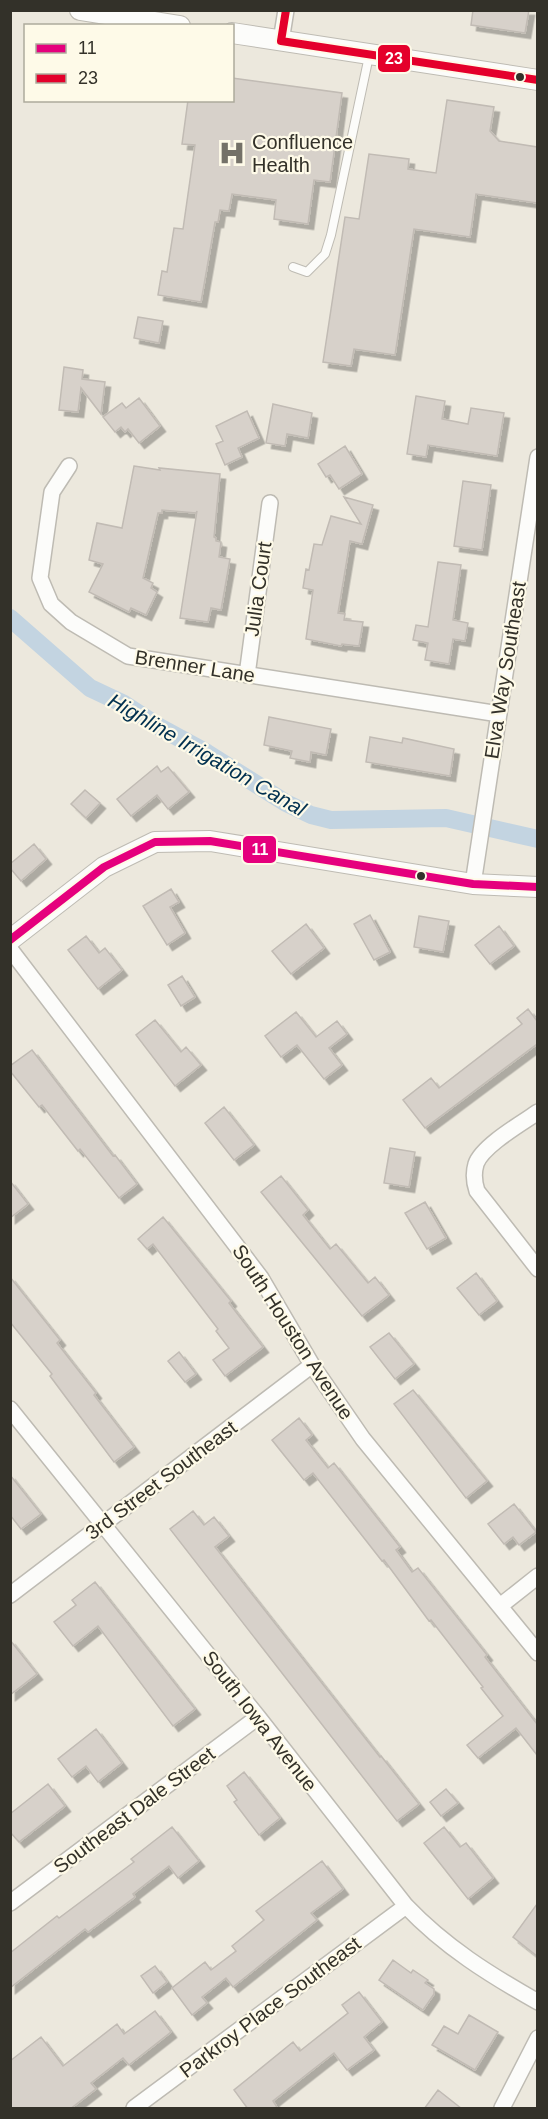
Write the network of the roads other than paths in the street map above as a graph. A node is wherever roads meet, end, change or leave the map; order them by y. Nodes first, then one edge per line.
1 (80, 10) edge
2 (286, 10) edge
3 (168, 24) edge
4 (234, 33) edge
5 (281, 40) junction
6 (369, 54) junction
7 (537, 80) edge
8 (293, 267) dead end
9 (537, 457) edge
10 (69, 466) dead end
11 (270, 503) dead end
12 (247, 675) junction
13 (498, 714) junction
14 (473, 884) junction
15 (537, 887) edge
16 (10, 940) edge
17 (10, 949) edge
18 (537, 1112) edge
19 (537, 1269) edge
20 (312, 1365) junction
21 (10, 1408) edge
22 (103, 1524) junction
23 (537, 1576) edge
24 (10, 1595) edge
25 (500, 1606) junction
26 (537, 1653) edge
27 (258, 1717) junction
28 (10, 1903) edge
29 (406, 1906) junction
30 (537, 2002) edge
31 (537, 2038) edge
32 (134, 2109) edge
33 (502, 2109) edge

1 - 3 street
2 - 5 street
4 - 5 street
5 - 6 street
6 - 7 street
6 - 8 lane
9 - 13 street, Elva Way Southeast
10 - 12 street, Brenner Lane
11 - 12 street, Julia Court
12 - 13 street, Brenner Lane
13 - 14 street, Elva Way Southeast
14 - 15 street
14 - 16 street
17 - 20 street, South Houston Avenue
18 - 19 street
20 - 22 street, 3rd Street Southeast
20 - 25 street, South Houston Avenue
21 - 22 street, South Iowa Avenue
22 - 24 street, 3rd Street Southeast
22 - 27 street, South Iowa Avenue
23 - 25 street
25 - 26 street, South Houston Avenue
27 - 28 street, Southeast Dale Street
27 - 29 street, South Iowa Avenue
29 - 30 street, South Iowa Avenue
29 - 32 street, Parkroy Place Southeast
31 - 33 street

